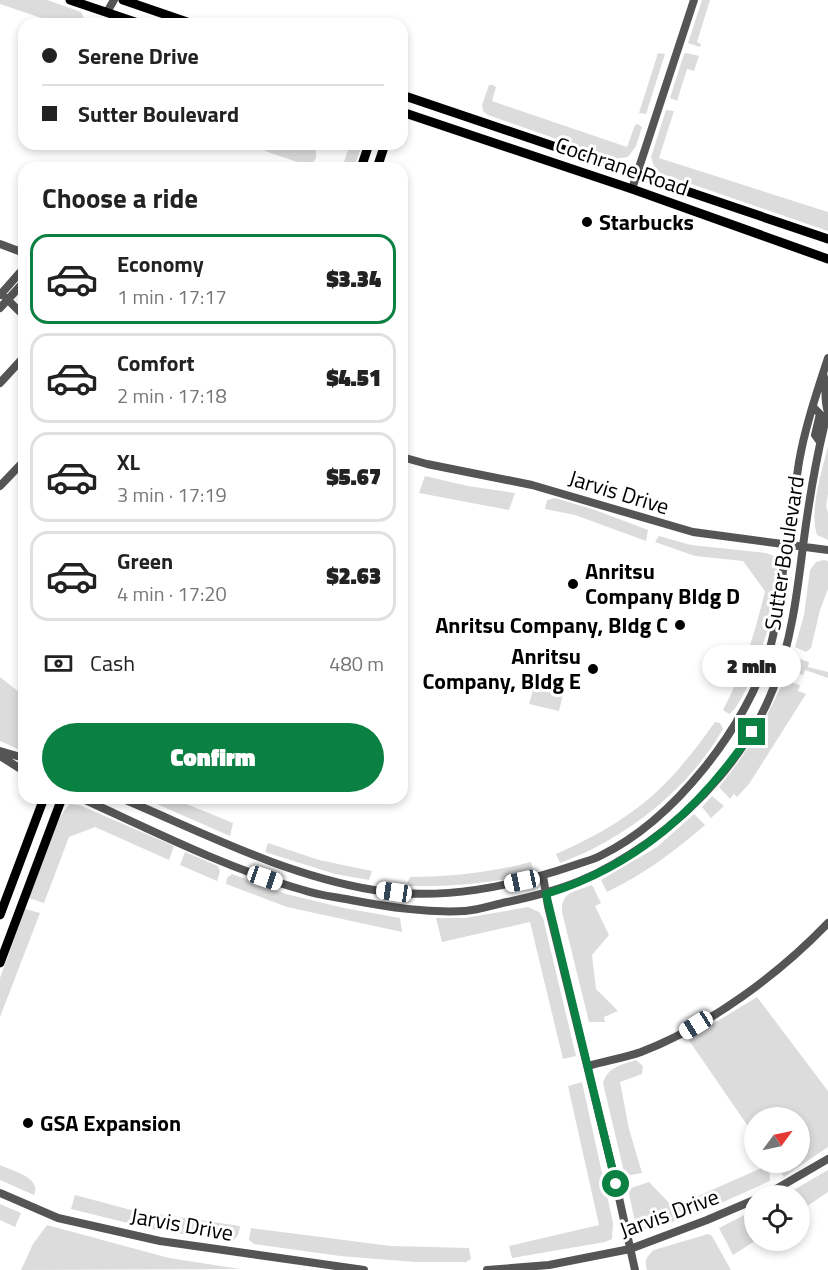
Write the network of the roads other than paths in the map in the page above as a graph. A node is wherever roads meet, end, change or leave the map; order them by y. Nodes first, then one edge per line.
1 (70, 0) edge
2 (114, 0) edge
3 (123, 0) edge
4 (694, 0) edge
5 (94, 4) edge
6 (107, 12) junction
7 (124, 18) edge
8 (175, 18) edge
9 (408, 97) edge
10 (408, 114) edge
11 (638, 175) junction
12 (632, 189) junction
13 (828, 239) edge
14 (0, 244) edge
15 (18, 251) edge
16 (828, 259) edge
17 (18, 274) edge
18 (18, 289) edge
19 (0, 294) edge
20 (8, 300) junction
21 (0, 308) edge
22 (18, 309) edge
23 (828, 358) edge
24 (18, 364) edge
25 (823, 374) junction
26 (0, 383) edge
27 (813, 407) junction
28 (828, 412) edge
29 (820, 442) junction
30 (408, 459) edge
31 (18, 468) edge
32 (0, 486) edge
33 (786, 544) junction
34 (803, 546) junction
35 (828, 550) edge
36 (0, 751) edge
37 (0, 756) edge
38 (18, 756) edge
39 (18, 767) edge
40 (42, 804) edge
41 (60, 804) edge
42 (95, 804) edge
43 (135, 804) edge
44 (543, 876) junction
45 (546, 894) junction
46 (0, 915) edge
47 (828, 923) edge
48 (0, 963) edge
49 (588, 1066) junction
50 (828, 1159) edge
51 (783, 1185) edge
52 (0, 1193) edge
53 (744, 1204) edge
54 (630, 1249) junction
55 (549, 1267) edge
56 (364, 1270) edge
57 (487, 1270) edge
58 (635, 1270) edge

1 - 5 main road
2 - 6 street
3 - 8 main road
4 - 11 street
5 - 6 main road
6 - 7 main road
9 - 11 main road, Cochrane Road
10 - 12 main road, Cochrane Road
11 - 12 street
11 - 13 main road, Cochrane Road
12 - 16 main road, Cochrane Road
14 - 15 street
17 - 19 street
18 - 20 street
19 - 20 street
20 - 21 street
20 - 22 street
23 - 25 street, Sutter Boulevard
24 - 26 street
25 - 27 street, Sutter Boulevard
25 - 28 street, Sutter Boulevard
27 - 29 street
27 - 33 street, Sutter Boulevard
28 - 29 street, Sutter Boulevard
29 - 34 street, Sutter Boulevard
30 - 33 street, Jarvis Drive
31 - 32 street
33 - 34 street, Jarvis Drive
33 - 44 street, Sutter Boulevard
34 - 35 street, Jarvis Drive
34 - 45 street, Sutter Boulevard
36 - 38 street
37 - 39 street
40 - 46 main road
41 - 48 main road
42 - 45 street, Sutter Boulevard
43 - 44 street, Sutter Boulevard
44 - 45 street
45 - 49 street
47 - 49 street
49 - 54 street
50 - 51 street
52 - 56 street, Jarvis Drive
53 - 54 street, Jarvis Drive
54 - 55 street, Jarvis Drive
54 - 58 street
55 - 57 street, Jarvis Drive

